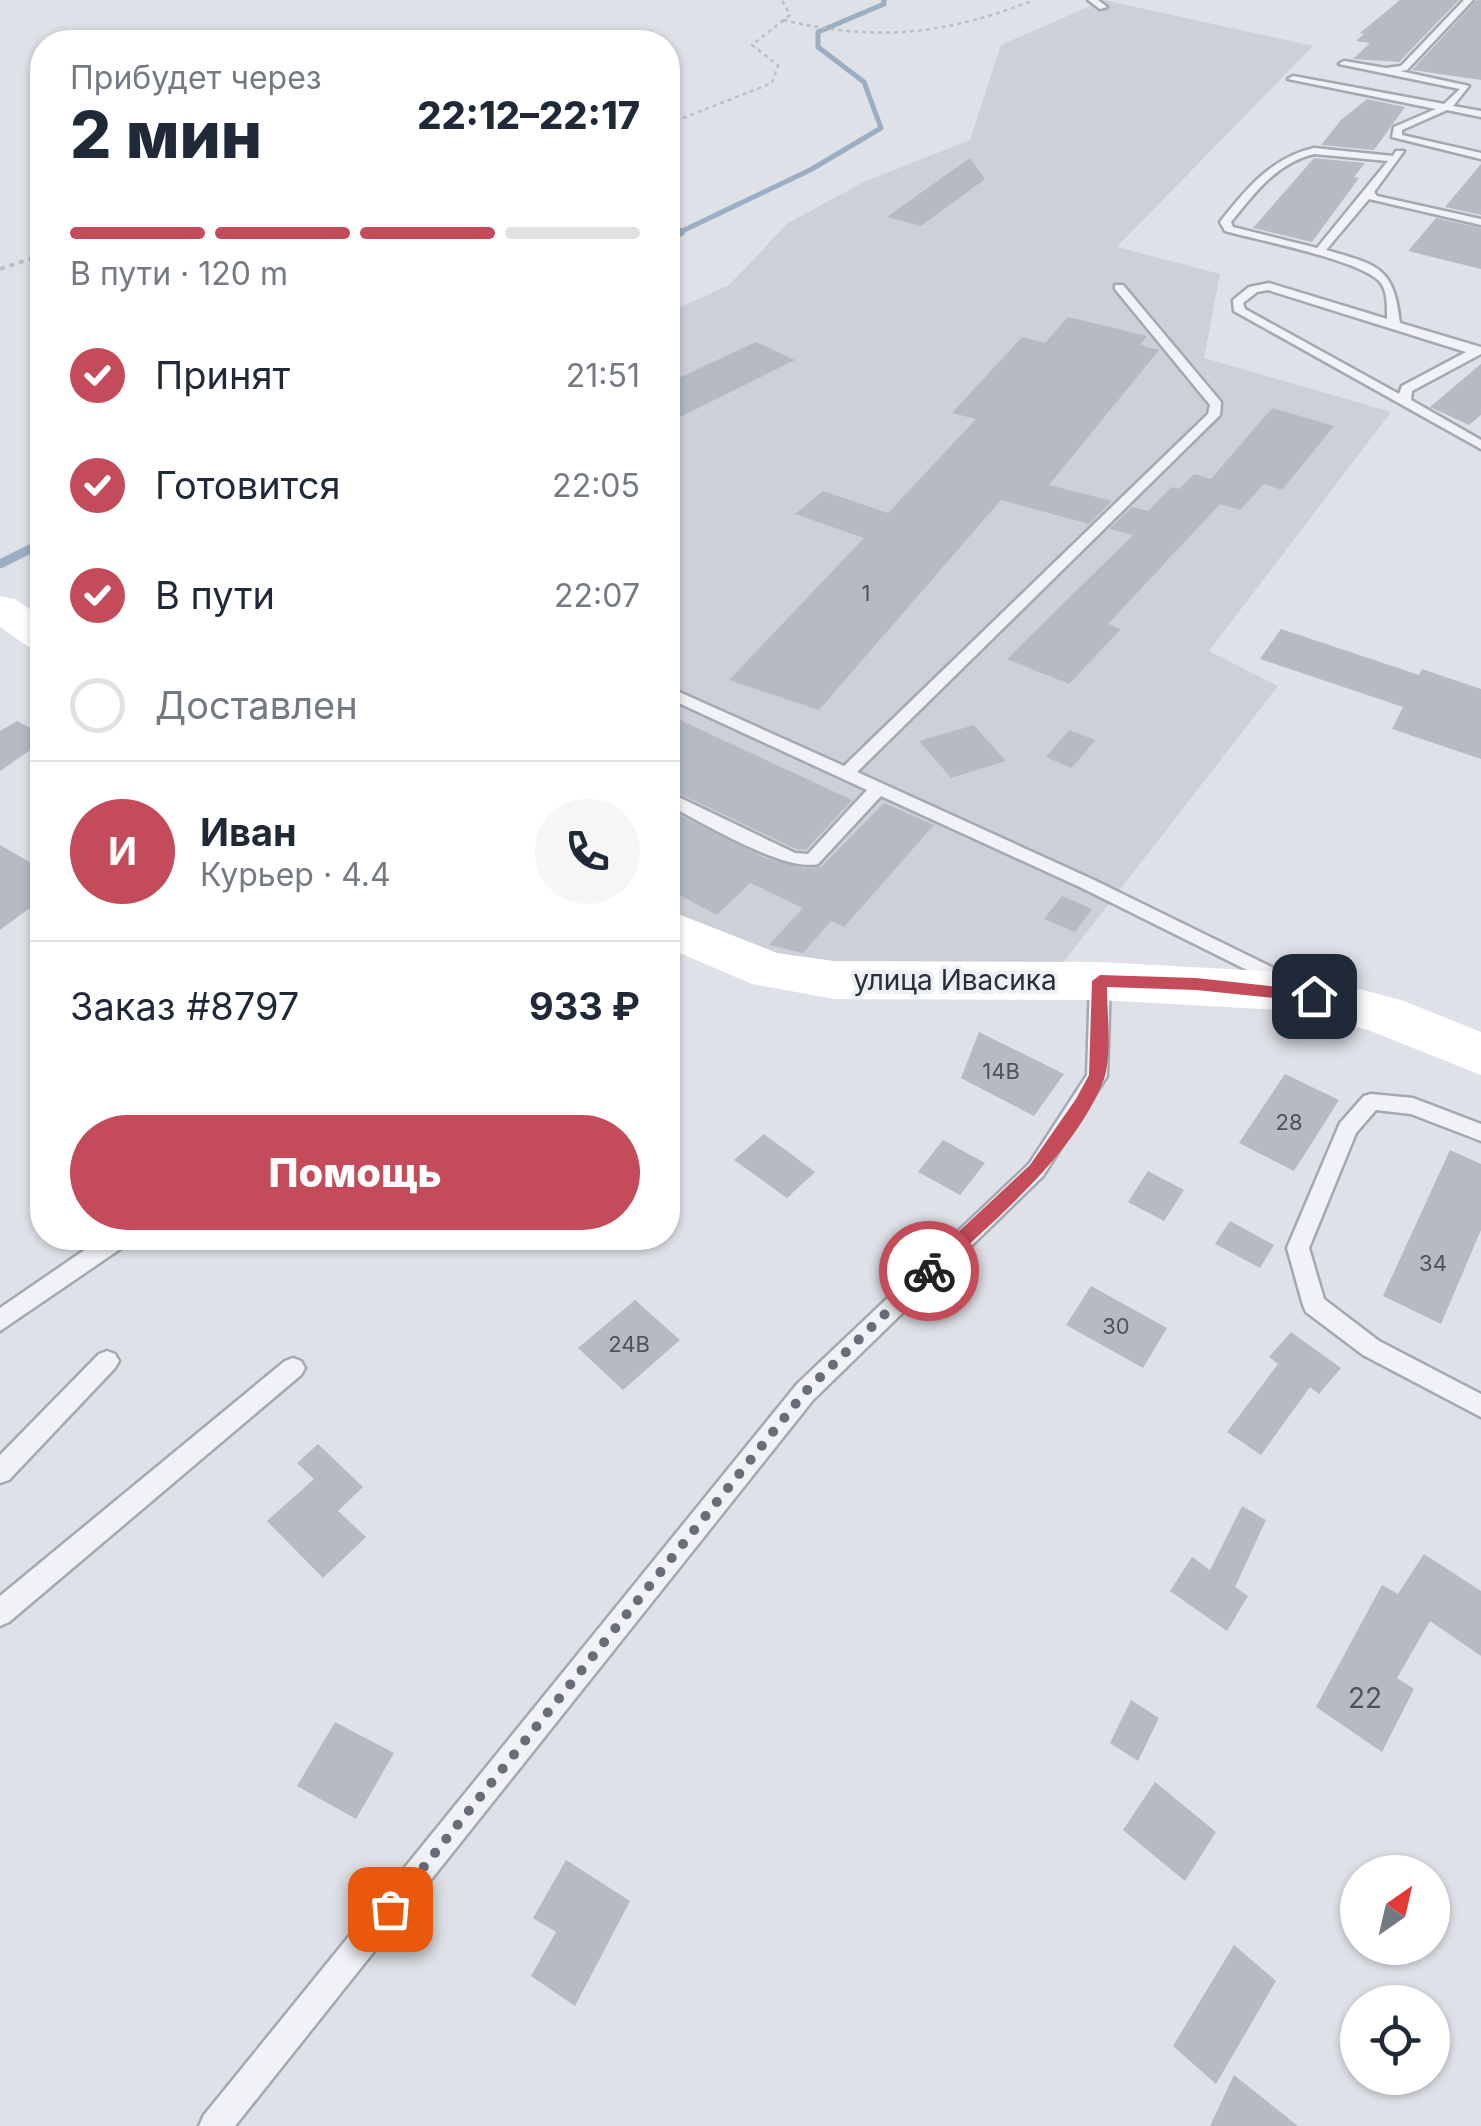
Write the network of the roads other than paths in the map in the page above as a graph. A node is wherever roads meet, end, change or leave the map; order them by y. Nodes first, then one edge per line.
1 (1092, 0) edge
2 (1468, 0) edge
3 (1103, 8) dead end
4 (1344, 64) dead end
5 (1386, 71) junction
6 (1404, 74) junction
7 (1293, 79) dead end
8 (1386, 96) junction
9 (1449, 108) junction
10 (1481, 114) edge
11 (1409, 142) junction
12 (1481, 156) edge
13 (1395, 159) junction
14 (1368, 192) junction
15 (1481, 222) edge
16 (1318, 254) junction
17 (1119, 287) dead end
18 (1394, 326) junction
19 (1477, 350) edge
20 (1405, 402) junction
21 (1481, 445) edge
22 (680, 698) edge
23 (845, 774) junction
24 (877, 790) junction
25 (680, 804) edge
26 (680, 933) edge
27 (1100, 981) junction
28 (1314, 996) junction
29 (1481, 1054) edge
30 (1481, 1133) edge
31 (101, 1250) edge
32 (0, 1321) edge
33 (107, 1361) dead end
34 (294, 1368) dead end
35 (1481, 1406) edge
36 (0, 1472) edge
37 (0, 1614) edge
38 (216, 2126) edge

1 - 3 lane
2 - 5 lane
4 - 5 lane
5 - 6 lane
6 - 8 lane
6 - 9 lane
7 - 8 lane
8 - 9 lane
9 - 10 lane
9 - 11 lane
11 - 12 lane
11 - 13 lane
13 - 14 lane
13 - 16 lane
14 - 15 lane
14 - 16 lane
16 - 18 lane
17 - 23 lane
18 - 19 lane
18 - 20 lane
19 - 20 lane
20 - 21 lane
22 - 23 lane
23 - 24 lane
24 - 25 lane
24 - 28 lane
26 - 27 main road, улица Ивасика
27 - 28 main road, улица Ивасика
27 - 38 lane
28 - 29 main road, улица Ивасика
30 - 35 lane
31 - 32 lane
33 - 36 lane
34 - 37 lane

